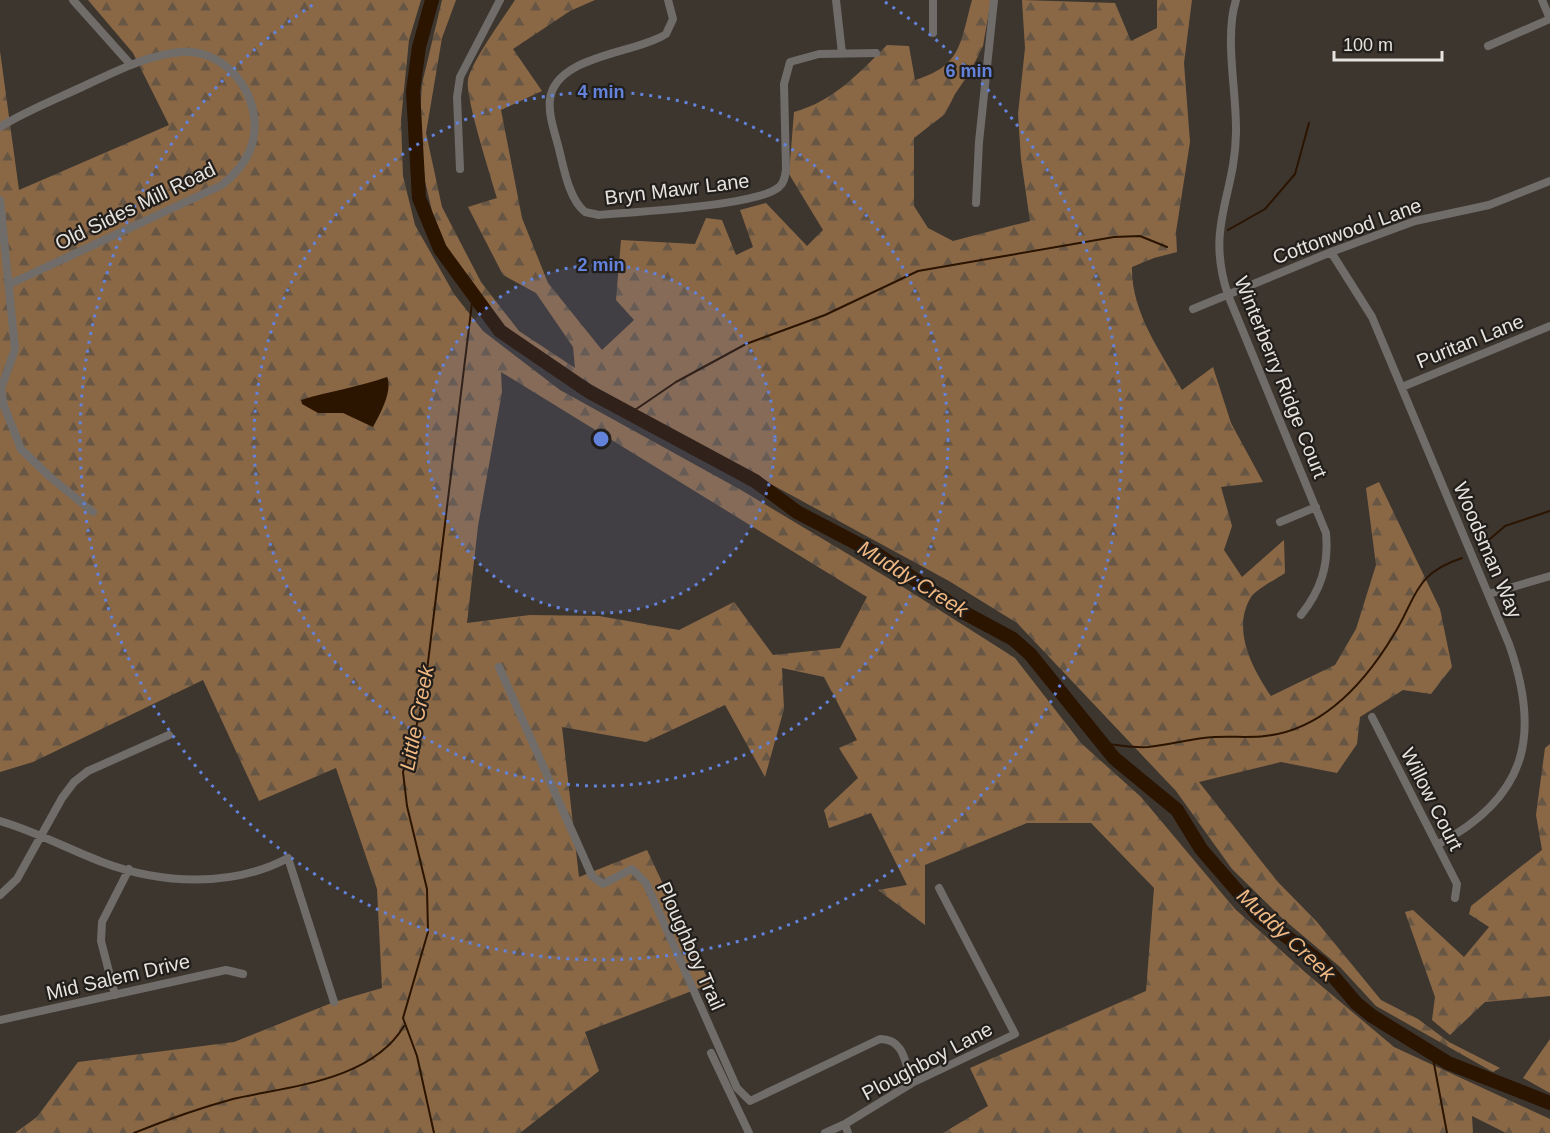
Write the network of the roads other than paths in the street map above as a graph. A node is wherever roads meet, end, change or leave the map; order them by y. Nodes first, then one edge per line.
1 (73, 0) edge
2 (500, 0) edge
3 (668, 0) edge
4 (836, 0) edge
5 (933, 0) edge
6 (994, 0) edge
7 (1236, 0) edge
8 (1542, 0) edge
9 (1550, 19) edge
10 (933, 33) dead end
11 (1488, 46) dead end
12 (842, 53) junction
13 (876, 53) dead end
14 (131, 65) junction
15 (0, 127) edge
16 (460, 169) dead end
17 (1550, 181) edge
18 (0, 200) edge
19 (976, 203) dead end
20 (1331, 252) junction
21 (10, 284) junction
22 (1228, 295) junction
23 (1193, 309) dead end
24 (1550, 326) edge
25 (1402, 387) junction
26 (1316, 507) junction
27 (93, 512) dead end
28 (1280, 522) dead end
29 (1550, 576) edge
30 (1489, 594) junction
31 (1301, 615) dead end
32 (499, 667) dead end
33 (1372, 717) dead end
34 (169, 735) dead end
35 (0, 821) edge
36 (41, 836) junction
37 (1437, 845) junction
38 (129, 869) junction
39 (939, 888) dead end
40 (0, 895) edge
41 (1455, 898) dead end
42 (243, 974) dead end
43 (115, 995) junction
44 (334, 1002) dead end
45 (0, 1020) edge
46 (711, 1053) dead end
47 (912, 1083) junction
48 (845, 1124) junction
49 (749, 1133) edge
50 (825, 1133) edge
51 (848, 1133) edge

1 - 14 street
2 - 16 street
3 - 12 street, Bryn Mawr Lane
4 - 12 street
5 - 10 street
6 - 19 street
7 - 22 street, Winterberry Ridge Court
8 - 9 street
9 - 11 street
12 - 13 street, Bryn Mawr Lane
14 - 15 street, Old Sides Mill Road
14 - 21 street, Old Sides Mill Road
17 - 20 street, Cottonwood Lane
18 - 21 street
20 - 22 street, Cottonwood Lane
20 - 25 street, Woodsman Way
21 - 27 street
22 - 23 street, Cottonwood Lane
22 - 26 street, Winterberry Ridge Court
24 - 25 street, Puritan Lane
25 - 30 street, Woodsman Way
26 - 28 street
26 - 31 street, Winterberry Ridge Court
29 - 30 street
30 - 37 street, Woodsman Way
32 - 47 street, Ploughboy Trail
33 - 37 street, Willow Court
34 - 36 street
35 - 36 street
36 - 38 street
36 - 40 street
37 - 41 street, Willow Court
38 - 43 street
38 - 44 street
39 - 47 street, Ploughboy Lane
42 - 43 street, Mid Salem Drive
43 - 45 street, Mid Salem Drive
46 - 49 street
47 - 48 street, Ploughboy Lane
48 - 50 street, Ploughboy Lane
48 - 51 street

